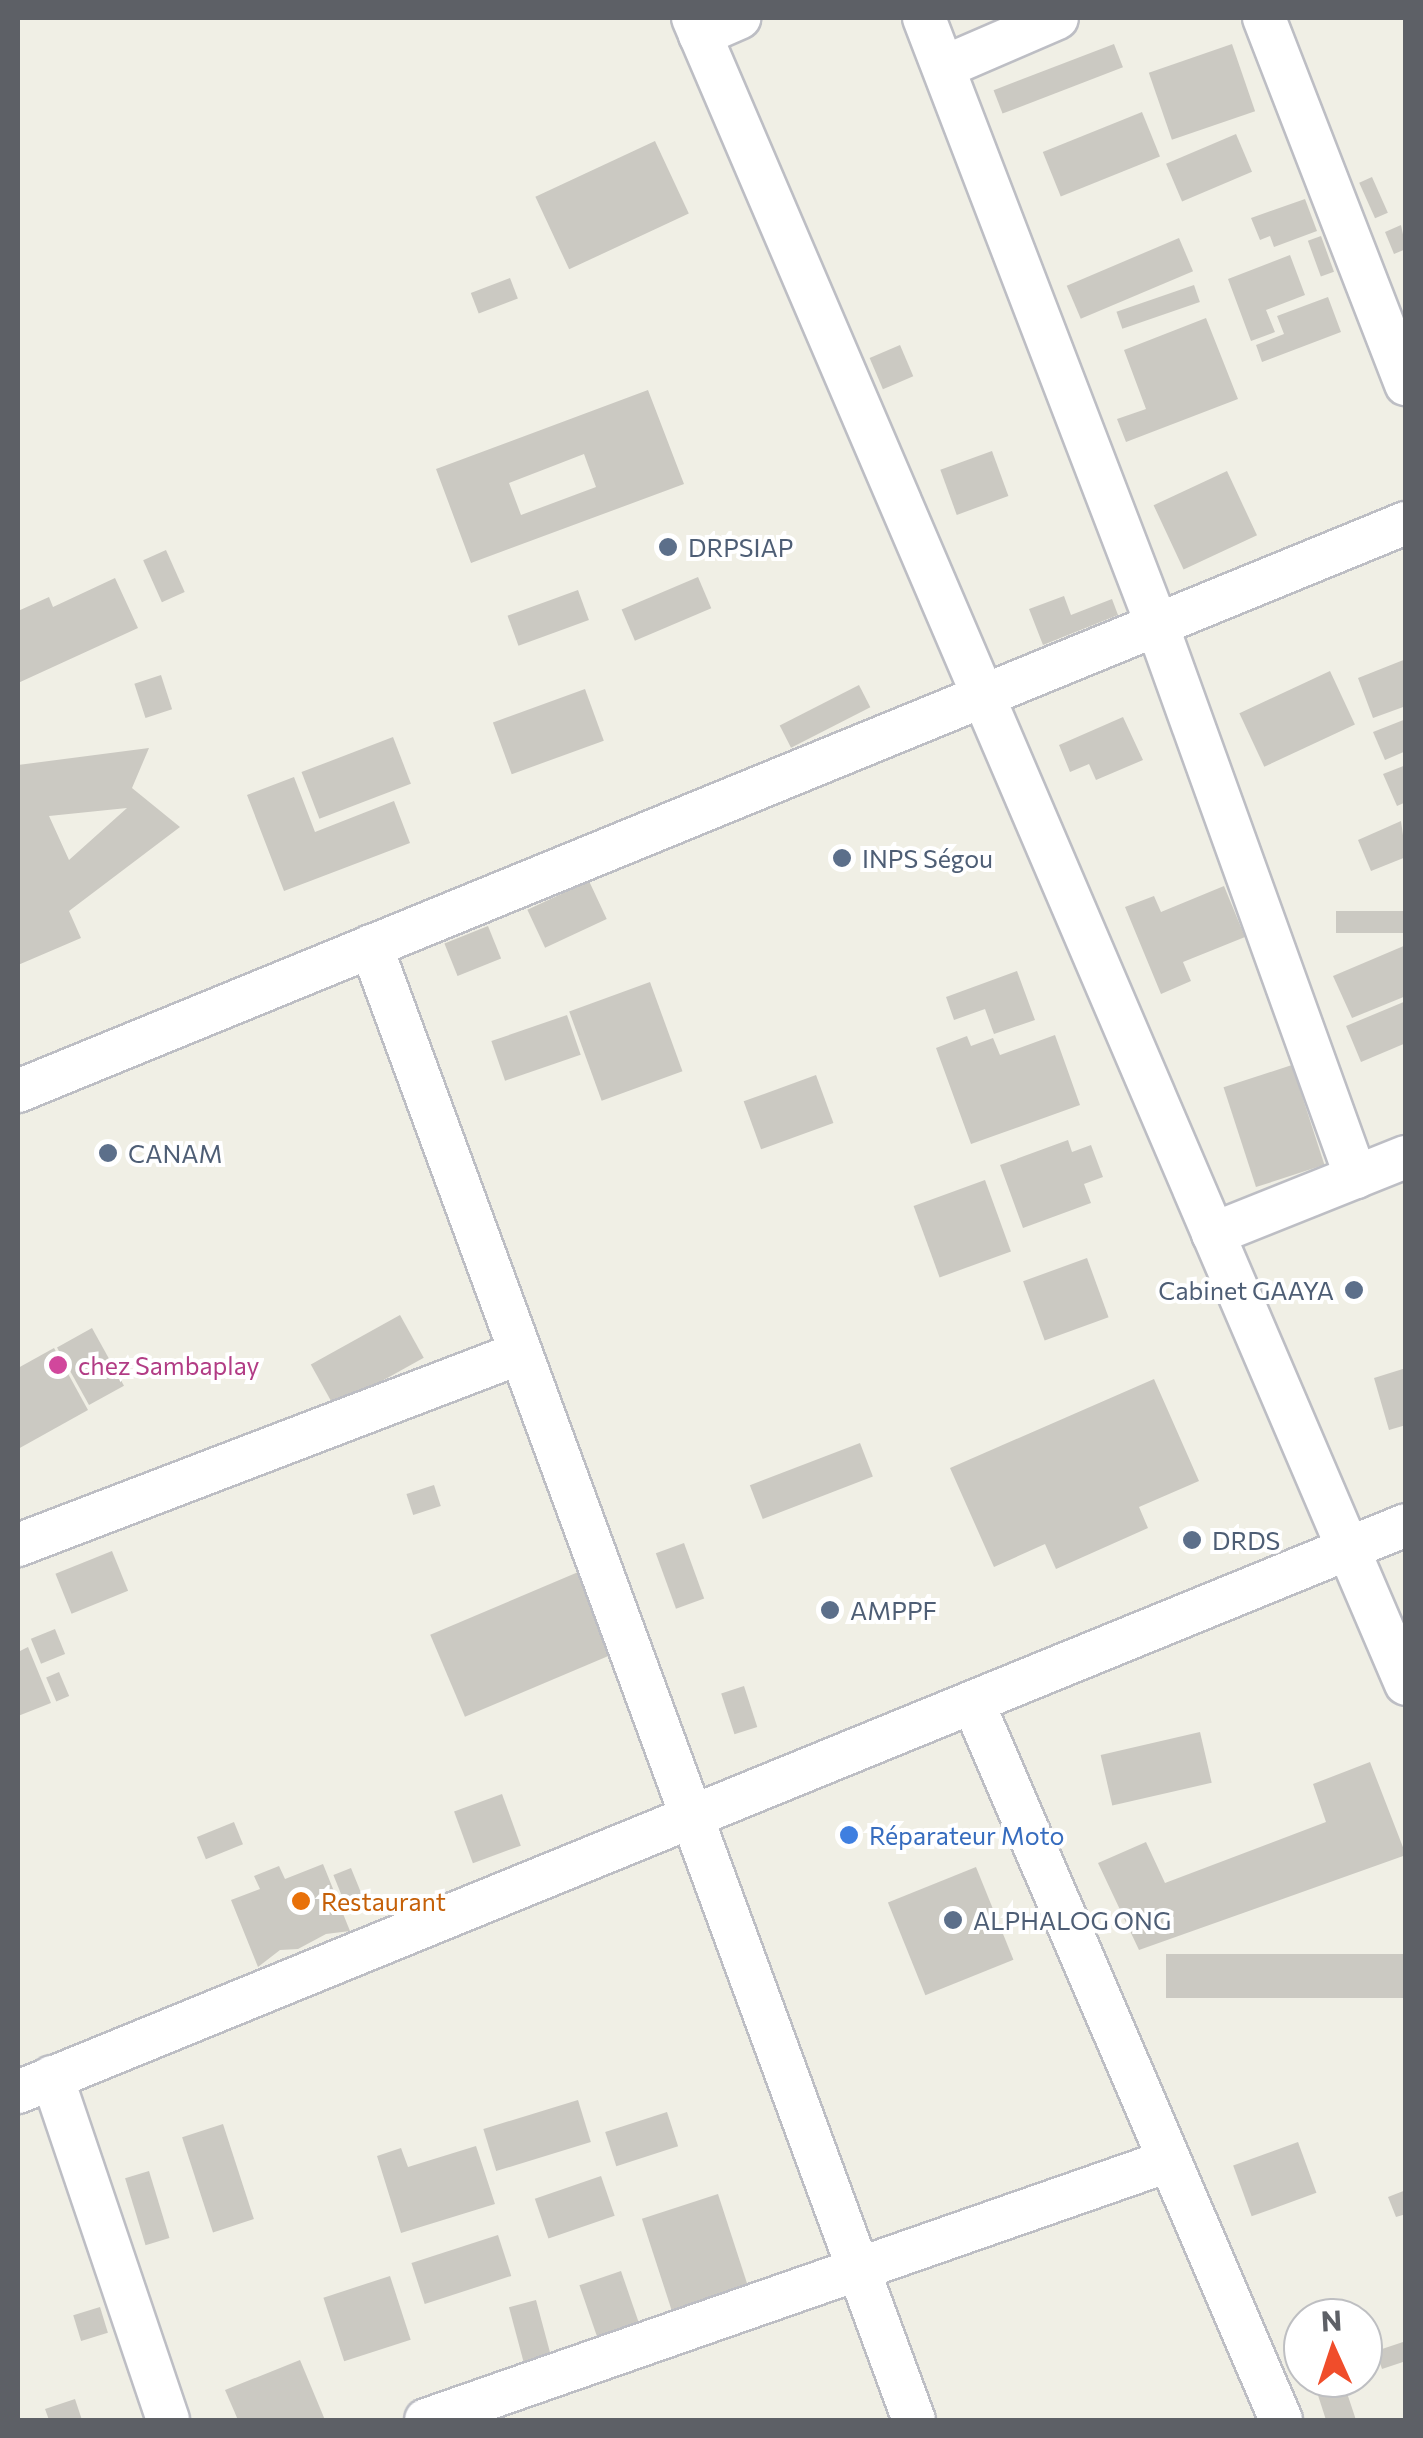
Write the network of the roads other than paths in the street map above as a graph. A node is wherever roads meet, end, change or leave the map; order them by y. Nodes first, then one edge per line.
1 (924, 18) edge
2 (1056, 18) edge
3 (1264, 18) edge
4 (711, 23) edge
5 (944, 67) junction
6 (1406, 384) edge
7 (1406, 523) edge
8 (1157, 625) junction
9 (983, 696) junction
10 (371, 946) junction
11 (18, 1091) edge
12 (1406, 1157) edge
13 (1356, 1177) junction
14 (1213, 1234) junction
15 (520, 1353) junction
16 (1406, 1525) edge
17 (18, 1546) edge
18 (1346, 1546) junction
19 (1406, 1684) edge
20 (974, 1705) junction
21 (690, 1814) junction
22 (35, 2085) edge
23 (1168, 2162) junction
24 (858, 2270) junction
25 (168, 2420) edge
26 (426, 2420) edge
27 (914, 2420) edge
28 (1281, 2420) edge

1 - 5 street
2 - 5 street
3 - 6 street
4 - 9 street
5 - 8 street
7 - 8 street
8 - 9 street
8 - 13 street
9 - 10 street
9 - 14 street
10 - 11 street
10 - 15 street
12 - 13 street
13 - 14 street
14 - 18 street
15 - 17 street
15 - 21 street
16 - 18 street
18 - 19 street
18 - 20 street
20 - 21 street
20 - 23 street
21 - 22 street
21 - 24 street
22 - 25 street
23 - 24 street
23 - 28 street
24 - 26 street
24 - 27 street

